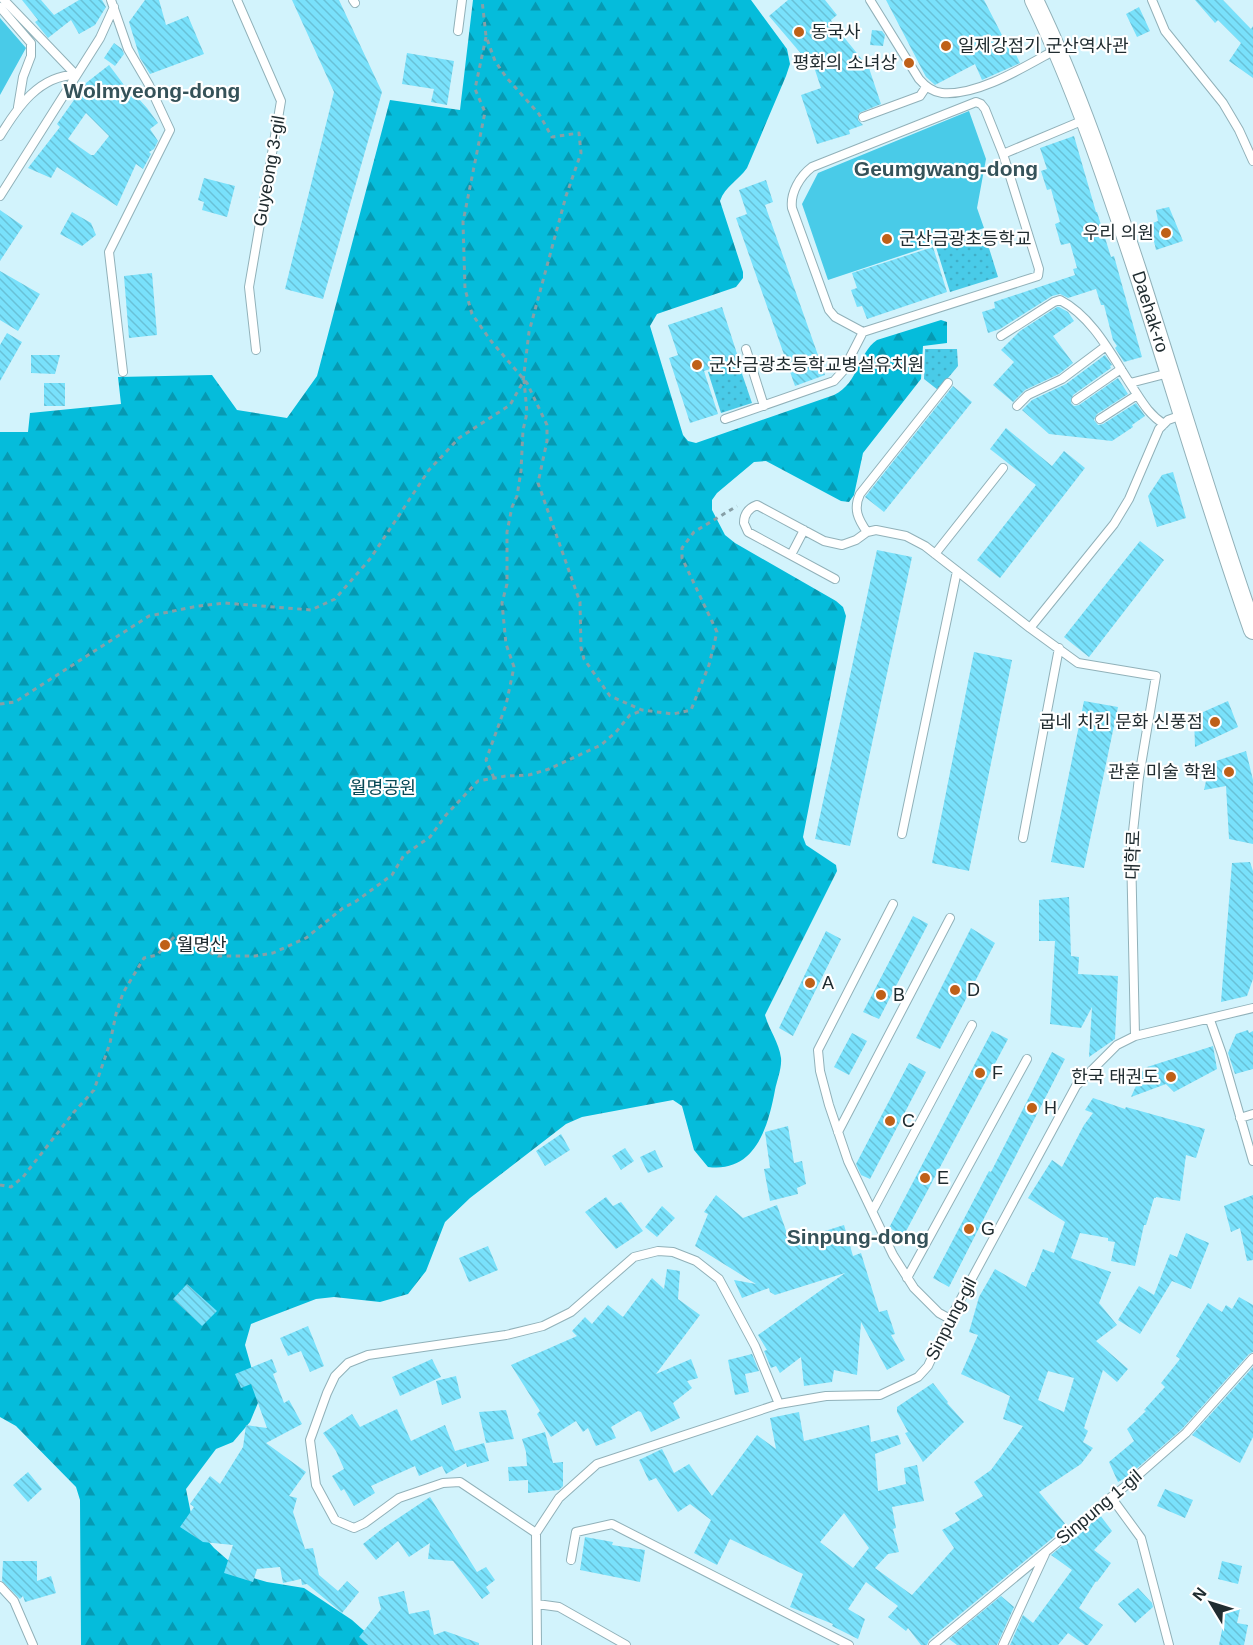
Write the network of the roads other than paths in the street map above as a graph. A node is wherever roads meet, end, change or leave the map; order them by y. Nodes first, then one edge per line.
1 (4, 0) edge
2 (113, 0) edge
3 (237, 0) edge
4 (462, 0) edge
5 (870, 0) edge
6 (1034, 0) edge
7 (1152, 0) edge
8 (0, 7) edge
9 (114, 9) junction
10 (458, 31) dead end
11 (1055, 50) junction
12 (76, 75) junction
13 (926, 87) junction
14 (18, 107) junction
15 (862, 117) dead end
16 (1086, 119) junction
17 (0, 136) edge
18 (1002, 154) junction
19 (1253, 161) edge
20 (0, 196) edge
21 (863, 332) junction
22 (1001, 336) dead end
23 (1106, 346) junction
24 (746, 349) dead end
25 (256, 350) dead end
26 (1120, 369) junction
27 (123, 372) dead end
28 (1170, 373) junction
29 (948, 383) dead end
30 (1130, 383) junction
31 (1137, 395) junction
32 (1076, 400) dead end
33 (764, 406) junction
34 (1017, 406) dead end
35 (1184, 415) junction
36 (725, 419) dead end
37 (1100, 419) dead end
38 (1164, 424) junction
39 (1003, 468) dead end
40 (804, 530) junction
41 (867, 532) junction
42 (936, 554) junction
43 (791, 555) junction
44 (957, 571) junction
45 (835, 579) dead end
46 (1030, 628) junction
47 (1253, 630) edge
48 (1059, 648) junction
49 (902, 834) dead end
50 (1023, 838) dead end
51 (893, 904) dead end
52 (950, 918) dead end
53 (1253, 1008) edge
54 (1210, 1020) junction
55 (972, 1025) dead end
56 (1135, 1036) junction
57 (1027, 1059) dead end
58 (1253, 1114) edge
59 (1240, 1118) junction
60 (838, 1132) junction
61 (1253, 1161) edge
62 (873, 1210) junction
63 (907, 1278) junction
64 (950, 1319) junction
65 (1253, 1358) edge
66 (779, 1404) junction
67 (1112, 1497) junction
68 (536, 1533) junction
69 (1046, 1551) junction
70 (571, 1560) dead end
71 (0, 1586) edge
72 (537, 1604) junction
73 (943, 1642) edge
74 (33, 1645) edge
75 (537, 1645) edge
76 (626, 1645) edge
77 (849, 1645) edge
78 (933, 1645) edge
79 (1003, 1645) edge
80 (1169, 1645) edge

1 - 12 lane
2 - 9 lane
3 - 25 lane, Guyeong 3-gil
4 - 10 lane
5 - 13 lane
6 - 11 street, Daehak-ro
7 - 19 lane
8 - 14 lane
9 - 12 lane
9 - 27 lane
11 - 13 lane
11 - 16 street, Daehak-ro
12 - 14 lane
12 - 20 lane
13 - 15 lane
14 - 17 lane
16 - 18 lane
16 - 28 street, Daehak-ro
18 - 21 lane
18 - 21 lane
21 - 33 lane
22 - 23 lane
23 - 26 lane
23 - 34 lane
24 - 33 lane
26 - 30 lane
26 - 32 lane
28 - 30 lane
28 - 35 street, Daehak-ro
29 - 41 lane
30 - 31 lane
31 - 37 lane
31 - 38 lane
33 - 36 lane
35 - 38 lane
35 - 47 street, Daehak-ro
38 - 46 lane
39 - 42 lane
40 - 41 lane
40 - 43 lane
40 - 43 lane
41 - 42 lane
42 - 44 lane
43 - 45 lane
44 - 46 lane
44 - 49 lane
46 - 48 lane
48 - 50 lane
48 - 56 lane, 대학로
51 - 60 lane
52 - 60 lane
53 - 54 lane, Sinpung-gil
54 - 56 lane, Sinpung-gil
54 - 59 lane
55 - 62 lane
56 - 64 lane, Sinpung-gil
57 - 63 lane
58 - 59 lane
59 - 61 lane
60 - 62 lane
62 - 63 lane
63 - 64 lane
64 - 66 lane, Sinpung-gil
65 - 67 lane, Sinpung 1-gil
66 - 68 lane, Sinpung-gil
66 - 68 lane
67 - 69 lane, Sinpung 1-gil
67 - 80 lane
68 - 72 lane
69 - 73 lane, Sinpung 1-gil
69 - 79 lane
70 - 77 lane
71 - 74 lane
72 - 75 lane
72 - 76 lane
73 - 78 lane, Sinpung 1-gil

